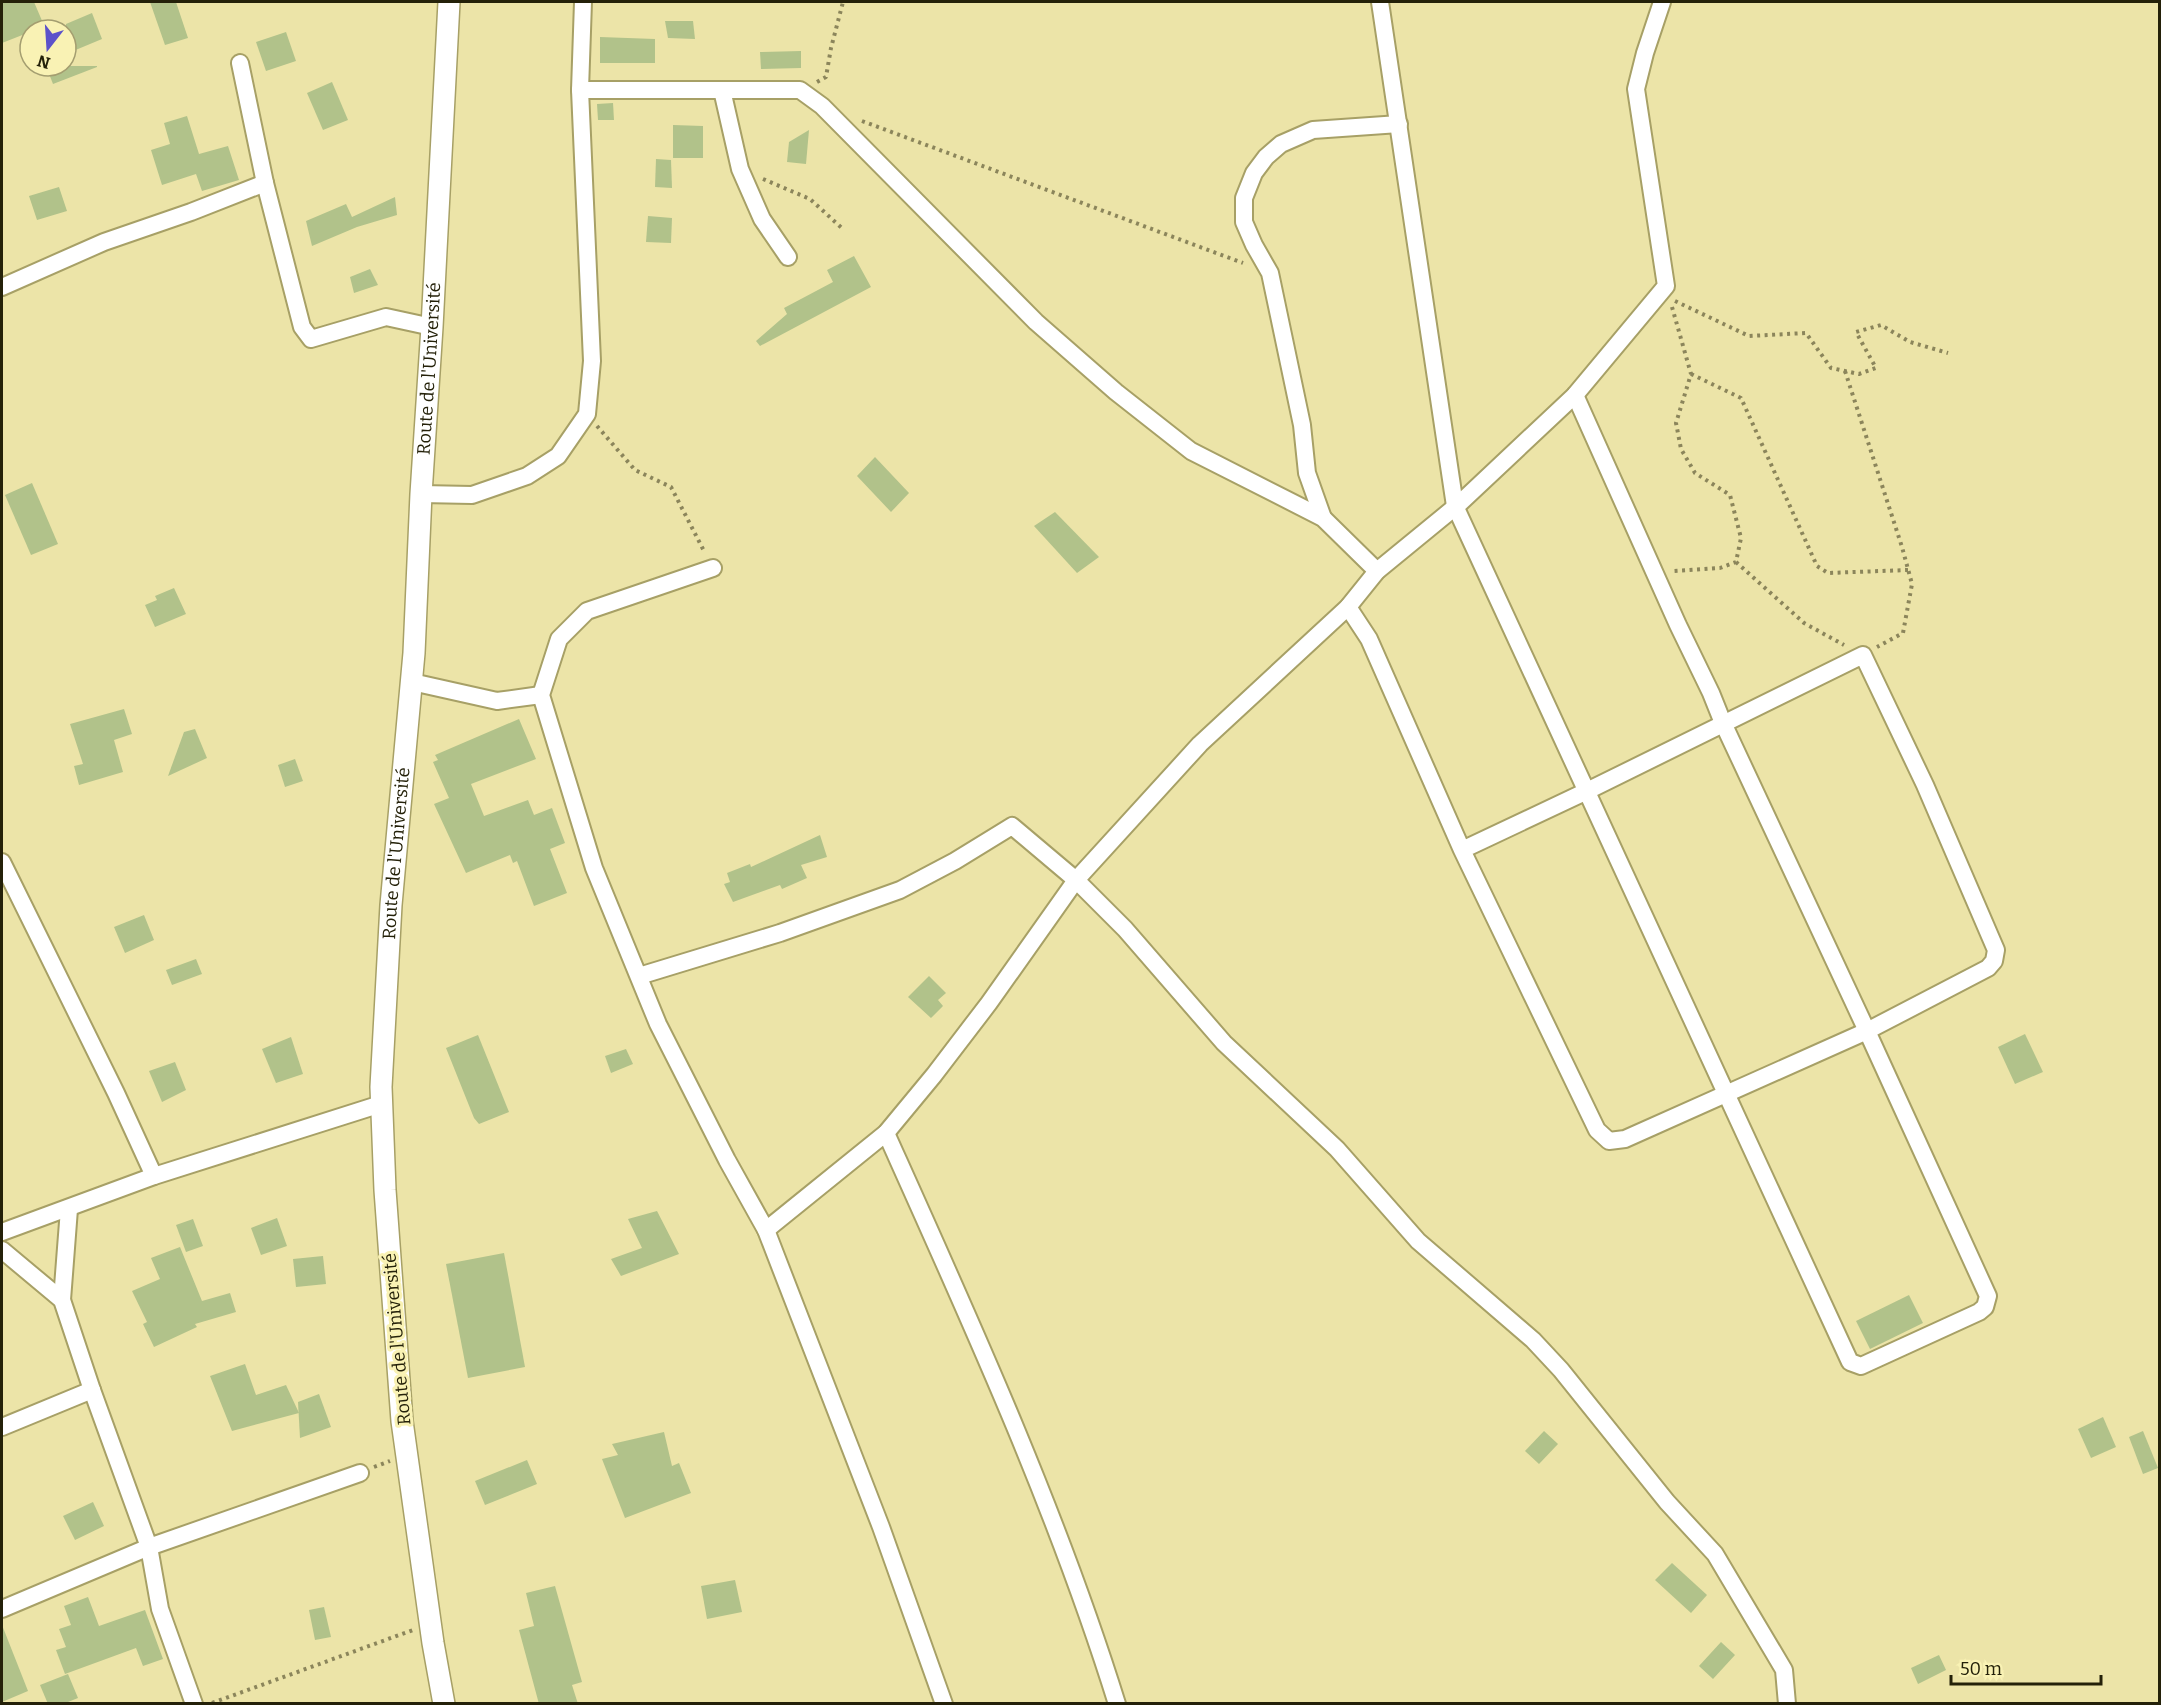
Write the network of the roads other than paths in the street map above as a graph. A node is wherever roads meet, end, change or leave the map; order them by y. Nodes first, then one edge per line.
1 (449, 2) edge
2 (583, 2) edge
3 (1380, 2) edge
4 (1662, 2) edge
5 (240, 63) dead end
6 (580, 90) junction
7 (722, 90) junction
8 (1399, 124) junction
9 (265, 183) junction
10 (788, 257) dead end
11 (2, 287) edge
12 (432, 327) junction
13 (1575, 395) junction
14 (421, 494) junction
15 (1455, 506) junction
16 (1323, 518) junction
17 (713, 568) road end
18 (1377, 572) junction
19 (1348, 607) junction
20 (412, 682) junction
21 (541, 695) junction
22 (1723, 723) junction
23 (1587, 791) junction
24 (1462, 850) junction
25 (2, 862) edge
26 (1076, 880) junction
27 (639, 976) junction
28 (1867, 1031) junction
29 (1727, 1095) junction
30 (381, 1104) junction
31 (886, 1133) junction
32 (154, 1176) junction
33 (69, 1209) junction
34 (765, 1230) junction
35 (2, 1233) edge
36 (2, 1250) edge
37 (62, 1300) junction
38 (92, 1390) junction
39 (2, 1426) edge
40 (360, 1473) road end
41 (150, 1547) junction
42 (2, 1609) edge
43 (194, 1704) edge
44 (444, 1704) edge
45 (944, 1704) edge
46 (1117, 1704) edge
47 (1787, 1704) edge

1 - 12 street, Route de l'Université
2 - 6 street
3 - 8 street
4 - 13 street
5 - 9 street
6 - 7 street
6 - 14 street
7 - 10 street
7 - 16 street
8 - 15 street
8 - 16 street
9 - 11 street
9 - 12 street
12 - 14 street, Route de l'Université
13 - 15 street
13 - 22 street
14 - 20 street, Route de l'Université
15 - 18 street
15 - 23 street
16 - 18 street
17 - 21 street
18 - 19 street
19 - 24 street
19 - 26 street
20 - 21 street
20 - 30 street, Route de l'Université
21 - 27 street
22 - 23 street
22 - 28 street
22 - 28 street
23 - 24 street
23 - 29 street
24 - 29 street
25 - 32 street
26 - 27 street
26 - 31 street
26 - 47 street
27 - 34 street
28 - 29 street
28 - 29 street
30 - 32 street
30 - 44 street, Route de l'Université
31 - 34 street
31 - 46 street
32 - 33 street
33 - 35 street
33 - 37 street
34 - 45 street
36 - 37 street
37 - 38 street
38 - 39 street
38 - 41 street
40 - 41 street
41 - 42 street
41 - 43 street

